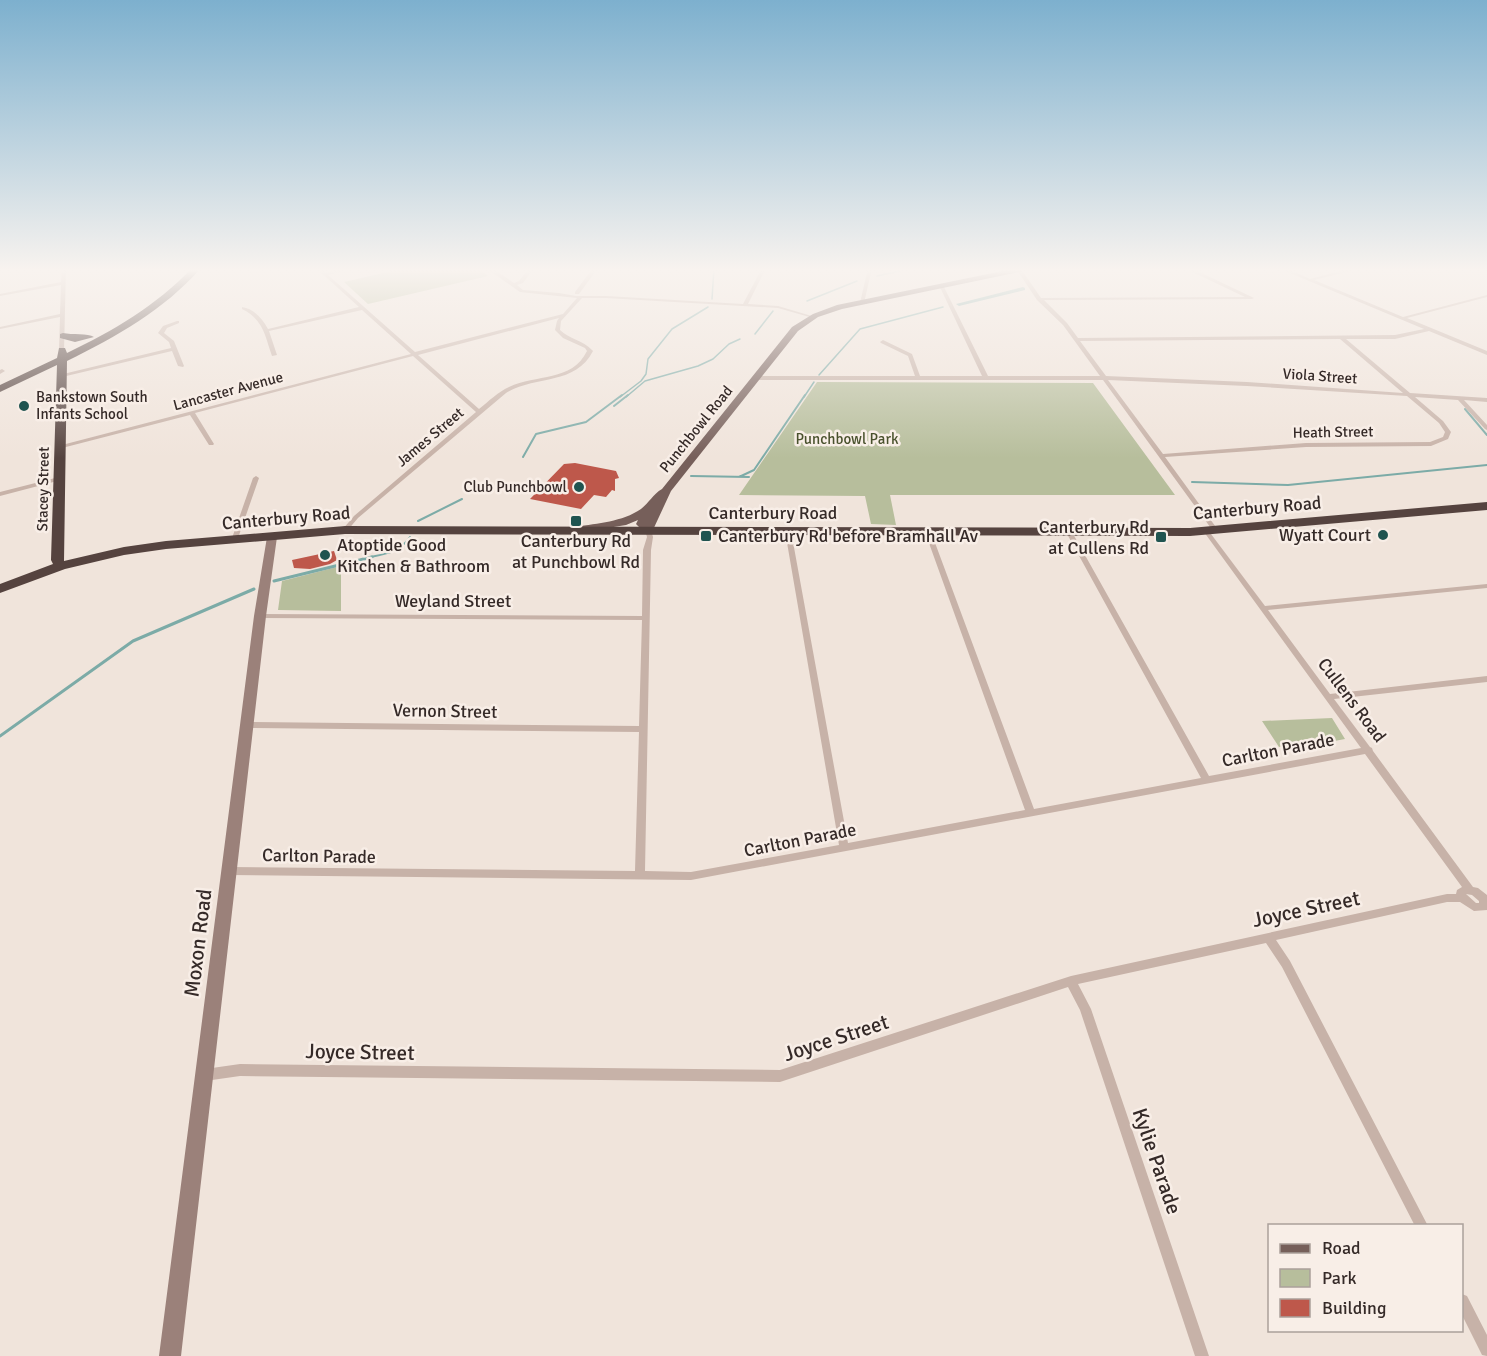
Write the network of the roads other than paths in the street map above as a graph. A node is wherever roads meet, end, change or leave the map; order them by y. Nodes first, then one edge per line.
1 (63, 331) edge
2 (98, 331) edge
3 (113, 331) edge
4 (162, 331) edge
5 (268, 331) edge
6 (388, 331) edge
7 (501, 331) edge
8 (558, 331) edge
9 (793, 331) edge
10 (963, 331) edge
11 (1070, 331) edge
12 (1421, 331) edge
13 (1435, 331) edge
14 (63, 336) junction
15 (89, 337) junction
16 (1342, 338) junction
17 (1077, 340) junction
18 (883, 342) dead end
19 (174, 349) junction
20 (1487, 353) edge
21 (62, 354) junction
22 (413, 354) junction
23 (274, 355) dead end
24 (181, 366) dead end
25 (32, 373) junction
26 (62, 374) junction
27 (755, 378) junction
28 (918, 378) junction
29 (986, 378) junction
30 (1104, 378) junction
31 (0, 382) edge
32 (0, 389) edge
33 (1410, 395) junction
34 (1460, 399) junction
35 (1487, 400) edge
36 (479, 412) junction
37 (192, 413) junction
38 (1487, 428) edge
39 (211, 444) dead end
40 (60, 447) junction
41 (1160, 456) junction
42 (59, 478) junction
43 (256, 478) dead end
44 (666, 491) junction
45 (0, 494) edge
46 (1487, 506) edge
47 (647, 510) junction
48 (345, 530) junction
49 (576, 530) junction
50 (648, 530) junction
51 (788, 531) junction
52 (1210, 531) junction
53 (928, 532) junction
54 (1069, 532) junction
55 (272, 537) junction
56 (234, 541) junction
57 (61, 566) junction
58 (0, 583) edge
59 (1487, 586) edge
60 (0, 589) edge
61 (1264, 608) junction
62 (260, 616) junction
63 (645, 618) junction
64 (1487, 680) edge
65 (1330, 697) junction
66 (247, 725) junction
67 (643, 729) junction
68 (1369, 750) junction
69 (1207, 780) junction
70 (1031, 813) junction
71 (844, 848) junction
72 (229, 871) junction
73 (640, 876) junction
74 (1466, 894) junction
75 (1485, 909) edge
76 (1269, 937) junction
77 (1071, 981) junction
78 (204, 1075) junction
79 (1421, 1224) edge
80 (1463, 1305) edge
81 (1487, 1350) edge
82 (170, 1356) edge
83 (1202, 1356) edge

1 - 14 street, Stacey Street
2 - 15 highway
3 - 21 highway
4 - 19 street
5 - 23 street
6 - 22 street, James Street
7 - 22 street, Lancaster Avenue
8 - 36 street
9 - 27 main road, Punchbowl Road
10 - 29 street
11 - 17 street, Cullens Road
12 - 16 street
13 - 20 street
14 - 15 highway
14 - 21 street, Stacey Street
15 - 21 highway
16 - 17 street
16 - 33 street
17 - 30 street, Cullens Road
18 - 28 street
19 - 24 street
19 - 26 street
21 - 25 highway
21 - 26 highway, Stacey Street
21 - 31 highway
22 - 36 street, James Street
22 - 37 street, Lancaster Avenue
25 - 26 highway
25 - 32 highway
26 - 40 highway, Stacey Street
27 - 28 street, Viola Street
27 - 44 main road, Punchbowl Road
28 - 29 street, Viola Street
29 - 30 street, Viola Street
30 - 33 street, Viola Street
30 - 41 street, Cullens Road
33 - 34 street, Viola Street
33 - 41 street, Heath Street
34 - 35 street, Viola Street
34 - 38 street
36 - 48 street, James Street
37 - 39 street
37 - 40 street, Lancaster Avenue
40 - 42 highway, Stacey Street
41 - 52 street, Cullens Road
42 - 45 street
42 - 57 highway, Stacey Street
43 - 56 street
44 - 47 main road, Punchbowl Road
44 - 50 main road, Punchbowl Road
46 - 52 highway, Canterbury Road
47 - 49 main road, Punchbowl Road
47 - 50 main road
48 - 49 highway, Canterbury Road
48 - 55 highway, Canterbury Road
49 - 50 highway, Canterbury Road
50 - 51 highway, Canterbury Road
50 - 63 street
51 - 53 highway, Canterbury Road
51 - 71 street
52 - 54 highway, Canterbury Road
52 - 61 street, Cullens Road
53 - 54 highway, Canterbury Road
53 - 70 street
54 - 69 street
55 - 56 highway, Canterbury Road
55 - 62 main road, Moxon Road
56 - 57 highway, Canterbury Road
57 - 58 highway, Canterbury Road
57 - 60 highway, Canterbury Road
59 - 61 street
61 - 65 street, Cullens Road
62 - 63 street, Weyland Street
62 - 66 main road, Moxon Road
63 - 67 street
64 - 65 street
65 - 68 street, Cullens Road
66 - 67 street, Vernon Street
66 - 72 main road, Moxon Road
67 - 73 street
68 - 69 street, Carlton Parade
68 - 74 street, Cullens Road
69 - 70 street, Carlton Parade
70 - 71 street, Carlton Parade
71 - 73 street, Carlton Parade
72 - 73 street, Carlton Parade
72 - 78 main road, Moxon Road
74 - 75 street
74 - 76 street, Joyce Street
76 - 77 street, Joyce Street
76 - 79 street
77 - 78 street, Joyce Street
77 - 83 street, Kylie Parade
78 - 82 main road, Moxon Road
80 - 81 street

